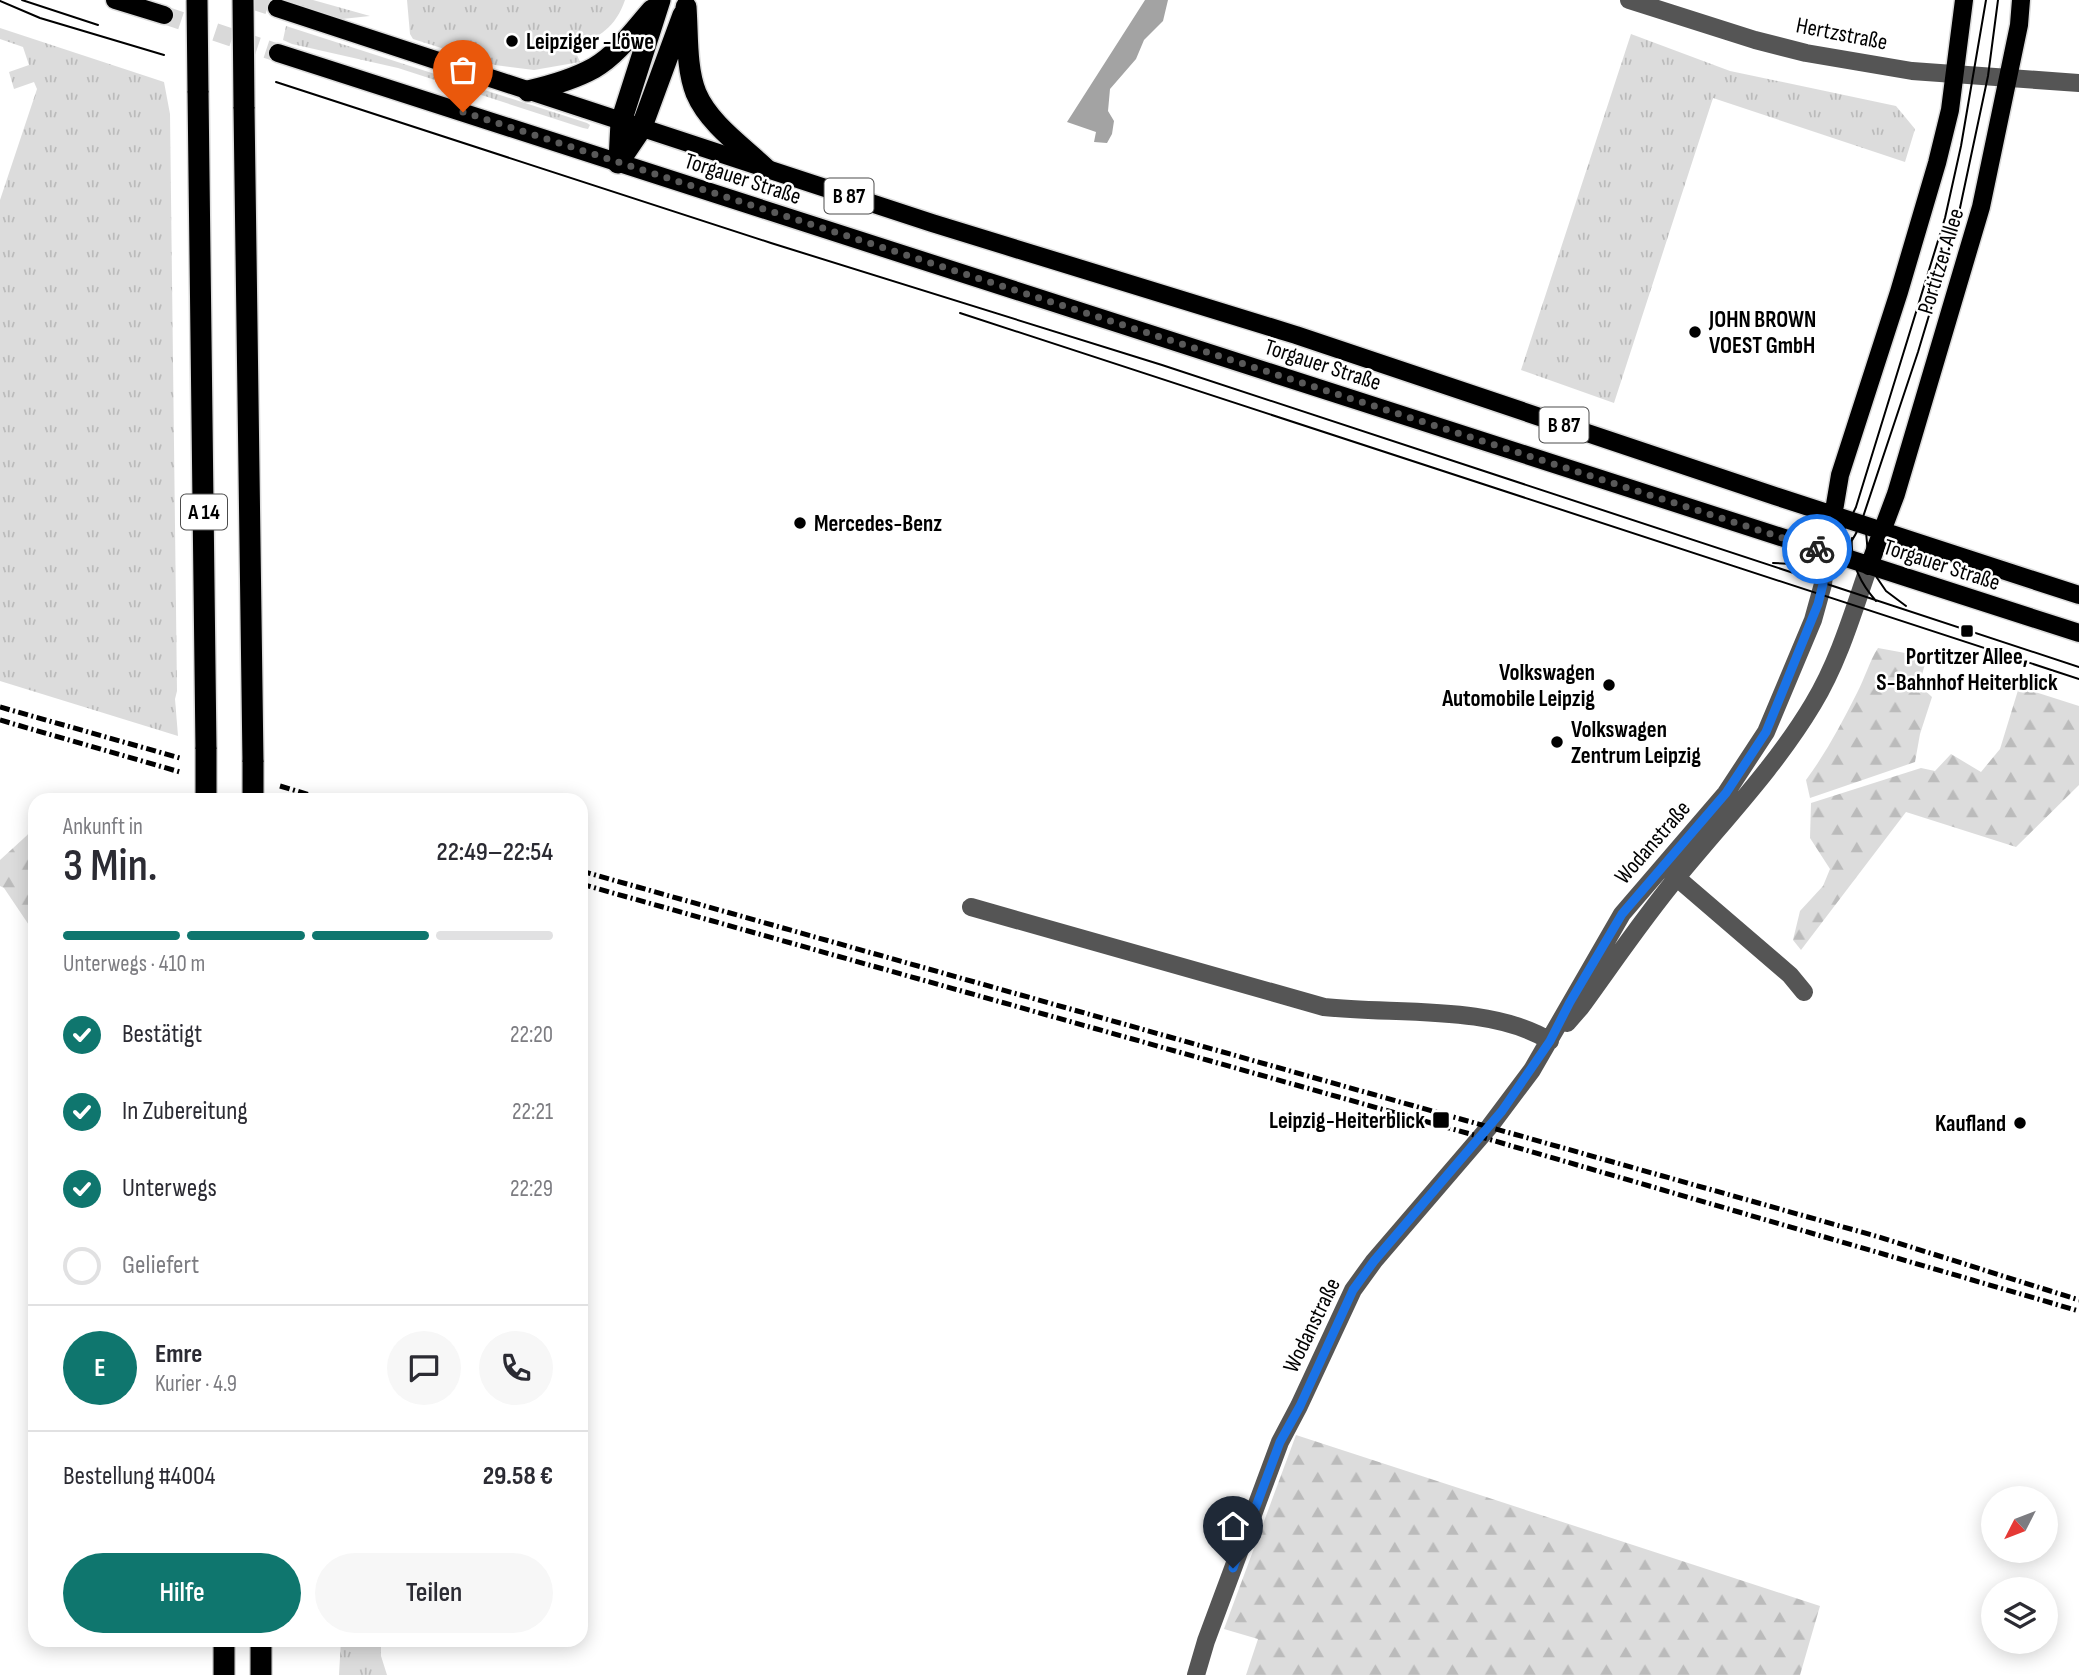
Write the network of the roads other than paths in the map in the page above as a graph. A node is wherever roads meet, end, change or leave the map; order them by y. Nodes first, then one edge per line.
1 (115, 0) edge
2 (197, 0) edge
3 (243, 0) edge
4 (1629, 0) edge
5 (1964, 0) edge
6 (2021, 0) edge
7 (659, 2) edge
8 (687, 3) edge
9 (277, 8) tunnel mouth
10 (164, 15) tunnel mouth
11 (278, 53) tunnel mouth
12 (1955, 72) junction
13 (2009, 79) junction
14 (2079, 83) edge
15 (528, 91) junction
16 (631, 126) junction
17 (618, 163) junction
18 (766, 169) junction
19 (1832, 514) junction
20 (1882, 530) junction
21 (1827, 552) junction
22 (1868, 566) junction
23 (2079, 595) edge
24 (2079, 633) edge
25 (206, 793) edge
26 (253, 793) edge
27 (1670, 872) junction
28 (971, 907) dead end
29 (1804, 992) dead end
30 (1550, 1041) junction
31 (224, 1647) edge
32 (261, 1647) edge
33 (224, 1675) edge
34 (261, 1675) edge
35 (1196, 1675) edge

1 - 10 main road
2 - 25 highway, A 14, bridge
3 - 26 highway, A 14, bridge
4 - 12 street, Hertzstraße
5 - 12 main road, Portitzer Allee
6 - 13 main road, Portitzer Allee
7 - 15 highway
7 - 16 highway
8 - 16 highway
8 - 18 highway
9 - 15 main road, B 87
11 - 17 main road, Torgauer Straße / B 87
12 - 13 street, Hertzstraße
12 - 19 main road, Portitzer Allee
13 - 14 street, Hertzstraße
13 - 20 main road, Portitzer Allee
15 - 16 main road, B 87
16 - 17 highway
16 - 18 main road, Torgauer Straße / B 87
17 - 21 main road, Torgauer Straße / B 87
18 - 19 main road, Torgauer Straße / B 87
19 - 20 main road, Torgauer Straße / B 87
19 - 21 main road, Wodanstraße
20 - 22 main road, Wodanstraße
20 - 23 main road, Torgauer Straße / B 87
21 - 22 main road, Torgauer Straße / B 87
21 - 27 street, Wodanstraße
22 - 24 main road, Torgauer Straße / B 87
22 - 27 street, Wodanstraße
27 - 29 street
27 - 30 street, Wodanstraße
28 - 30 street
30 - 35 street, Wodanstraße
31 - 33 highway
32 - 34 highway

